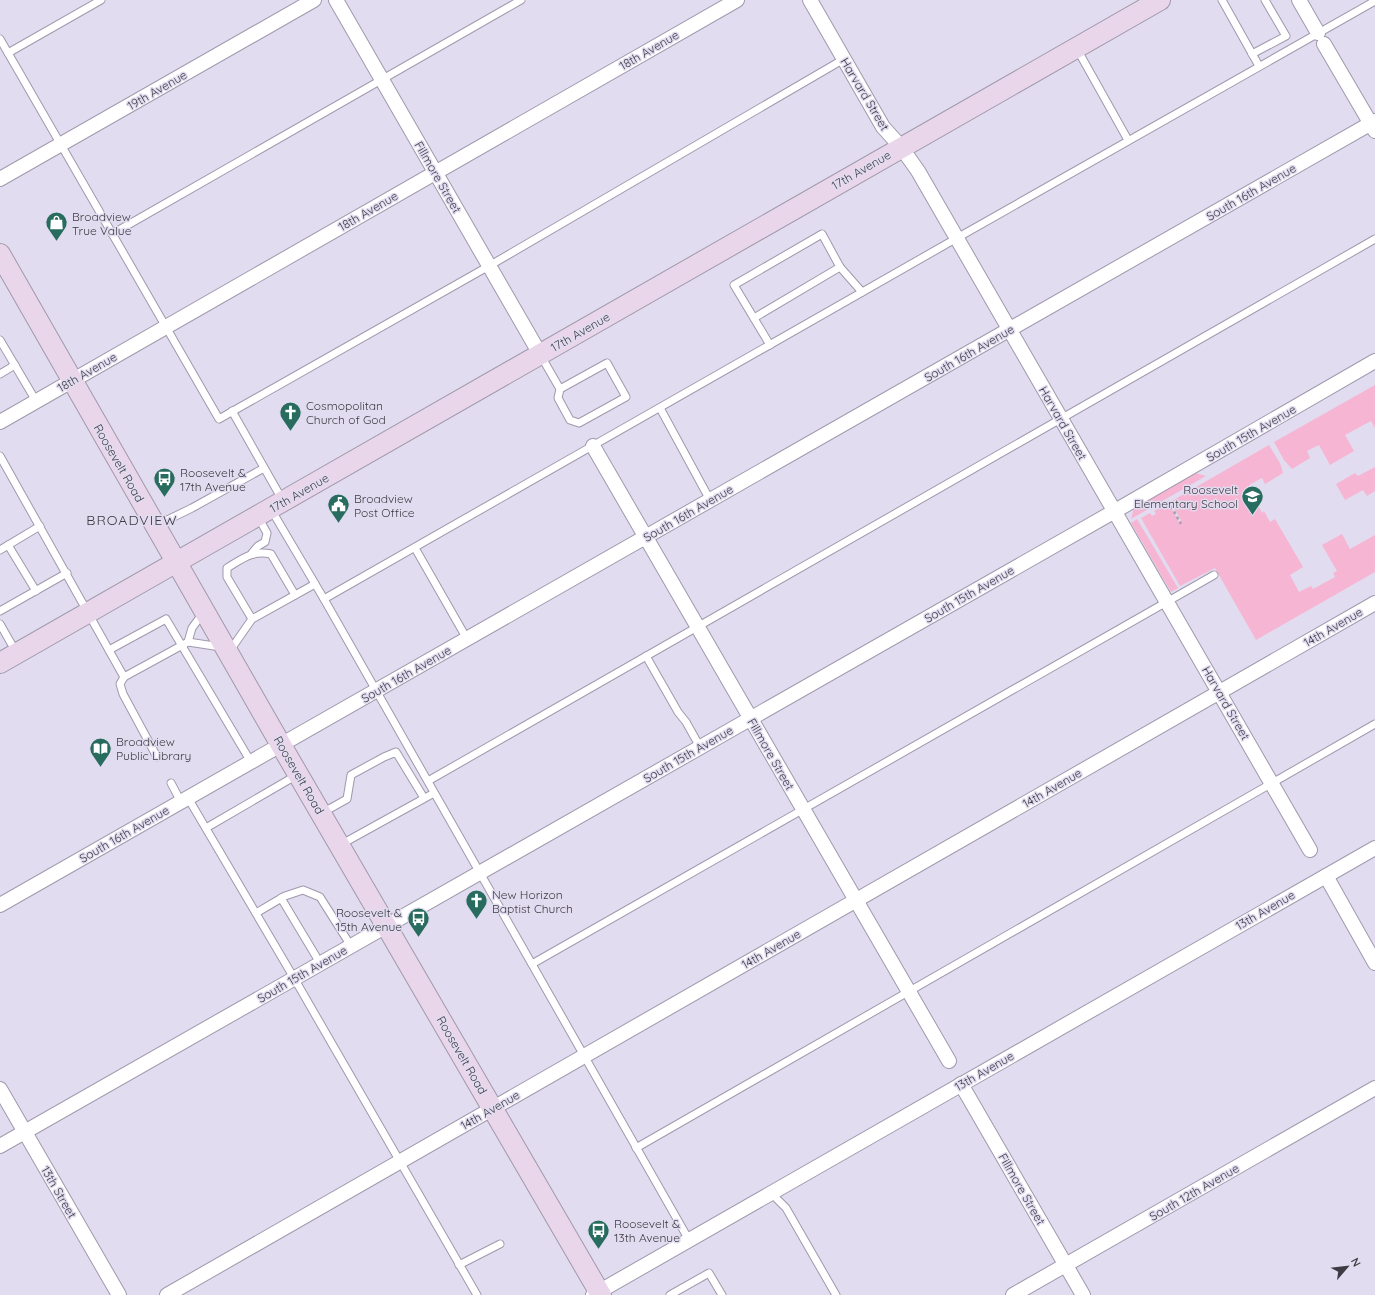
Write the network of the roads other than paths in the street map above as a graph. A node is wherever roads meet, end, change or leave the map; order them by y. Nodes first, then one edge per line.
1 (101, 0) edge
2 (314, 0) edge
3 (336, 0) edge
4 (521, 0) edge
5 (737, 0) edge
6 (810, 0) edge
7 (1160, 0) edge
8 (1222, 0) edge
9 (1266, 0) edge
10 (1299, 0) edge
11 (1375, 1) edge
12 (0, 39) edge
13 (1321, 39) junction
14 (1076, 48) junction
15 (8, 53) junction
16 (1252, 54) junction
17 (844, 59) junction
18 (1259, 66) junction
19 (382, 80) junction
20 (1374, 125) edge
21 (1128, 140) junction
22 (61, 145) junction
23 (901, 147) junction
24 (435, 172) junction
25 (0, 180) edge
26 (112, 234) junction
27 (956, 238) junction
28 (1375, 239) edge
29 (0, 254) edge
30 (490, 266) junction
31 (840, 267) junction
32 (862, 292) junction
33 (754, 318) junction
34 (165, 326) junction
35 (1010, 330) junction
36 (0, 340) edge
37 (770, 345) junction
38 (540, 354) junction
39 (1375, 361) edge
40 (15, 365) junction
41 (0, 374) edge
42 (72, 380) junction
43 (560, 389) junction
44 (36, 401) junction
45 (660, 408) junction
46 (232, 411) junction
47 (1061, 419) junction
48 (0, 422) edge
49 (593, 446) junction
50 (0, 456) edge
51 (264, 468) junction
52 (710, 500) junction
53 (271, 509) junction
54 (1114, 511) junction
55 (40, 526) junction
56 (155, 526) junction
57 (646, 537) junction
58 (8, 545) junction
59 (415, 548) junction
60 (0, 550) edge
61 (252, 553) junction
62 (177, 564) junction
63 (67, 573) junction
64 (1214, 575) dead end
65 (315, 584) junction
66 (36, 591) junction
67 (295, 595) junction
68 (324, 599) junction
69 (1167, 602) junction
70 (1375, 603) edge
71 (0, 612) edge
72 (204, 612) junction
73 (89, 613) junction
74 (252, 619) junction
75 (0, 624) edge
76 (697, 626) junction
77 (467, 639) junction
78 (185, 644) junction
79 (109, 650) junction
80 (227, 650) junction
81 (17, 654) junction
82 (646, 656) junction
83 (0, 663) edge
84 (124, 677) junction
85 (376, 690) junction
86 (1219, 692) junction
87 (750, 718) junction
88 (1375, 724) edge
89 (281, 745) junction
90 (700, 747) junction
91 (157, 757) dead end
92 (251, 762) junction
93 (298, 774) junction
94 (428, 781) junction
95 (171, 783) dead end
96 (1272, 783) junction
97 (434, 792) junction
98 (424, 798) junction
99 (185, 800) junction
100 (803, 810) junction
101 (321, 813) junction
102 (206, 828) junction
103 (340, 845) junction
104 (1375, 848) edge
105 (1310, 850) dead end
106 (480, 873) junction
107 (1326, 876) junction
108 (281, 898) junction
109 (856, 901) junction
110 (0, 905) edge
111 (256, 913) junction
112 (387, 925) junction
113 (351, 946) junction
114 (320, 963) junction
115 (1375, 963) edge
116 (532, 964) junction
117 (294, 978) junction
118 (908, 992) junction
119 (584, 1055) junction
120 (950, 1062) dead end
121 (961, 1084) junction
122 (1375, 1088) edge
123 (0, 1089) edge
124 (492, 1108) junction
125 (24, 1132) junction
126 (0, 1146) edge
127 (636, 1148) junction
128 (400, 1162) junction
129 (771, 1193) junction
130 (689, 1240) junction
131 (500, 1244) dead end
132 (459, 1265) junction
133 (1066, 1265) junction
134 (678, 1293) edge
135 (597, 1294) edge
136 (119, 1295) edge
137 (167, 1295) edge
138 (476, 1295) edge
139 (670, 1295) edge
140 (722, 1295) edge
141 (836, 1295) edge
142 (1013, 1295) edge
143 (1083, 1295) edge

1 - 15 lane
2 - 22 street, 19th Avenue
3 - 19 street, Fillmore Street
4 - 19 lane
5 - 24 street, 18th Avenue
6 - 17 street, Harvard Street
7 - 14 street, 17th Avenue
8 - 16 lane
9 - 16 lane
10 - 13 street
11 - 13 lane
12 - 15 lane
13 - 18 lane
13 - 20 street
14 - 21 lane
14 - 23 street, 17th Avenue
15 - 22 lane
16 - 18 lane
17 - 23 street, Harvard Street
17 - 30 lane
18 - 21 lane
19 - 24 street, Fillmore Street
19 - 26 lane
20 - 35 street, South 16th Avenue
21 - 27 lane
22 - 25 street, 19th Avenue
22 - 26 lane
23 - 27 street, Harvard Street
23 - 38 street, 17th Avenue
24 - 30 street, Fillmore Street
24 - 34 street, 18th Avenue
26 - 34 lane
27 - 32 lane
27 - 35 street, Harvard Street
28 - 47 lane
29 - 42 street, Roosevelt Road
30 - 38 street, Fillmore Street
30 - 46 lane
31 - 32 lane
31 - 33 lane
31 - 33 lane
32 - 37 lane
33 - 37 lane
34 - 42 street, 18th Avenue
34 - 46 lane
35 - 47 street, Harvard Street
35 - 52 street, South 16th Avenue
36 - 40 lane
37 - 45 lane
38 - 43 lane
38 - 53 street, 17th Avenue
39 - 54 street, South 15th Avenue
40 - 41 lane
40 - 44 lane
42 - 44 street, 18th Avenue
42 - 56 street, Roosevelt Road
43 - 43 lane
44 - 48 street, 18th Avenue
45 - 49 lane
45 - 52 lane
46 - 51 lane
47 - 54 street, Harvard Street
47 - 76 lane
49 - 57 street, Fillmore Street
49 - 59 lane
50 - 55 lane
51 - 53 lane
51 - 56 lane
52 - 57 street, South 16th Avenue
53 - 61 lane
53 - 62 street, 17th Avenue
53 - 65 lane
54 - 69 street, Harvard Street
54 - 87 street, South 15th Avenue
55 - 58 lane
55 - 63 lane
56 - 62 street, Roosevelt Road
57 - 76 street, Fillmore Street
57 - 77 street, South 16th Avenue
58 - 60 lane
58 - 66 lane
59 - 68 lane
59 - 77 lane
61 - 67 lane
61 - 74 lane
62 - 72 street, Roosevelt Road
62 - 73 street, 17th Avenue
63 - 66 lane
63 - 73 lane
64 - 69 lane
65 - 67 lane
65 - 68 lane
66 - 71 lane
67 - 74 lane
68 - 85 lane
69 - 86 street, Harvard Street
69 - 100 lane
70 - 86 street, 14th Avenue
72 - 78 lane
72 - 80 street, Roosevelt Road
73 - 79 lane
73 - 81 street, 17th Avenue
74 - 80 lane
75 - 81 lane
76 - 82 lane
76 - 87 street, Fillmore Street
77 - 85 street, South 16th Avenue
78 - 79 lane
78 - 80 lane
78 - 84 lane
78 - 92 lane
79 - 84 lane
80 - 89 street, Roosevelt Road
81 - 83 street, 17th Avenue
82 - 90 lane
82 - 94 lane
84 - 91 lane
85 - 89 street, South 16th Avenue
85 - 94 lane
86 - 96 street, Harvard Street
86 - 109 street, 14th Avenue
87 - 90 street, South 15th Avenue
87 - 100 street, Fillmore Street
88 - 96 lane
89 - 92 street, South 16th Avenue
89 - 93 street, Roosevelt Road
90 - 106 street, South 15th Avenue
92 - 99 street, South 16th Avenue
93 - 101 street, Roosevelt Road
93 - 102 lane
94 - 97 lane
95 - 99 lane
96 - 105 street, Harvard Street
96 - 118 lane
97 - 98 lane
97 - 106 lane
98 - 101 lane
98 - 103 lane
99 - 102 lane
99 - 110 street, South 16th Avenue
100 - 109 street, Fillmore Street
100 - 116 lane
101 - 103 street, Roosevelt Road
102 - 111 lane
103 - 112 street, Roosevelt Road
104 - 107 street, 13th Avenue
106 - 112 street, South 15th Avenue
106 - 116 lane
107 - 115 street
107 - 121 street, 13th Avenue
108 - 111 lane
108 - 113 lane
108 - 114 lane
109 - 118 street, Fillmore Street
109 - 119 street, 14th Avenue
111 - 117 lane
112 - 113 street, South 15th Avenue
112 - 124 street, Roosevelt Road
113 - 114 street, South 15th Avenue
114 - 117 street, South 15th Avenue
116 - 119 lane
117 - 125 street, South 15th Avenue
117 - 128 lane
118 - 120 street, Fillmore Street
118 - 127 lane
119 - 124 street, 14th Avenue
119 - 127 lane
121 - 129 street, 13th Avenue
121 - 133 street, Fillmore Street
122 - 133 street, South 12th Avenue
123 - 125 street, 13th Street
124 - 128 street, 14th Avenue
124 - 135 street, Roosevelt Road
125 - 126 street, South 15th Avenue
125 - 136 street, 13th Street
127 - 130 lane
128 - 132 lane
128 - 137 street, 14th Avenue
129 - 130 street, 13th Avenue
129 - 141 lane
130 - 135 street, 13th Avenue
131 - 132 lane
132 - 138 lane
133 - 142 street, South 12th Avenue
133 - 143 street, Fillmore Street
134 - 139 lane
134 - 140 lane

